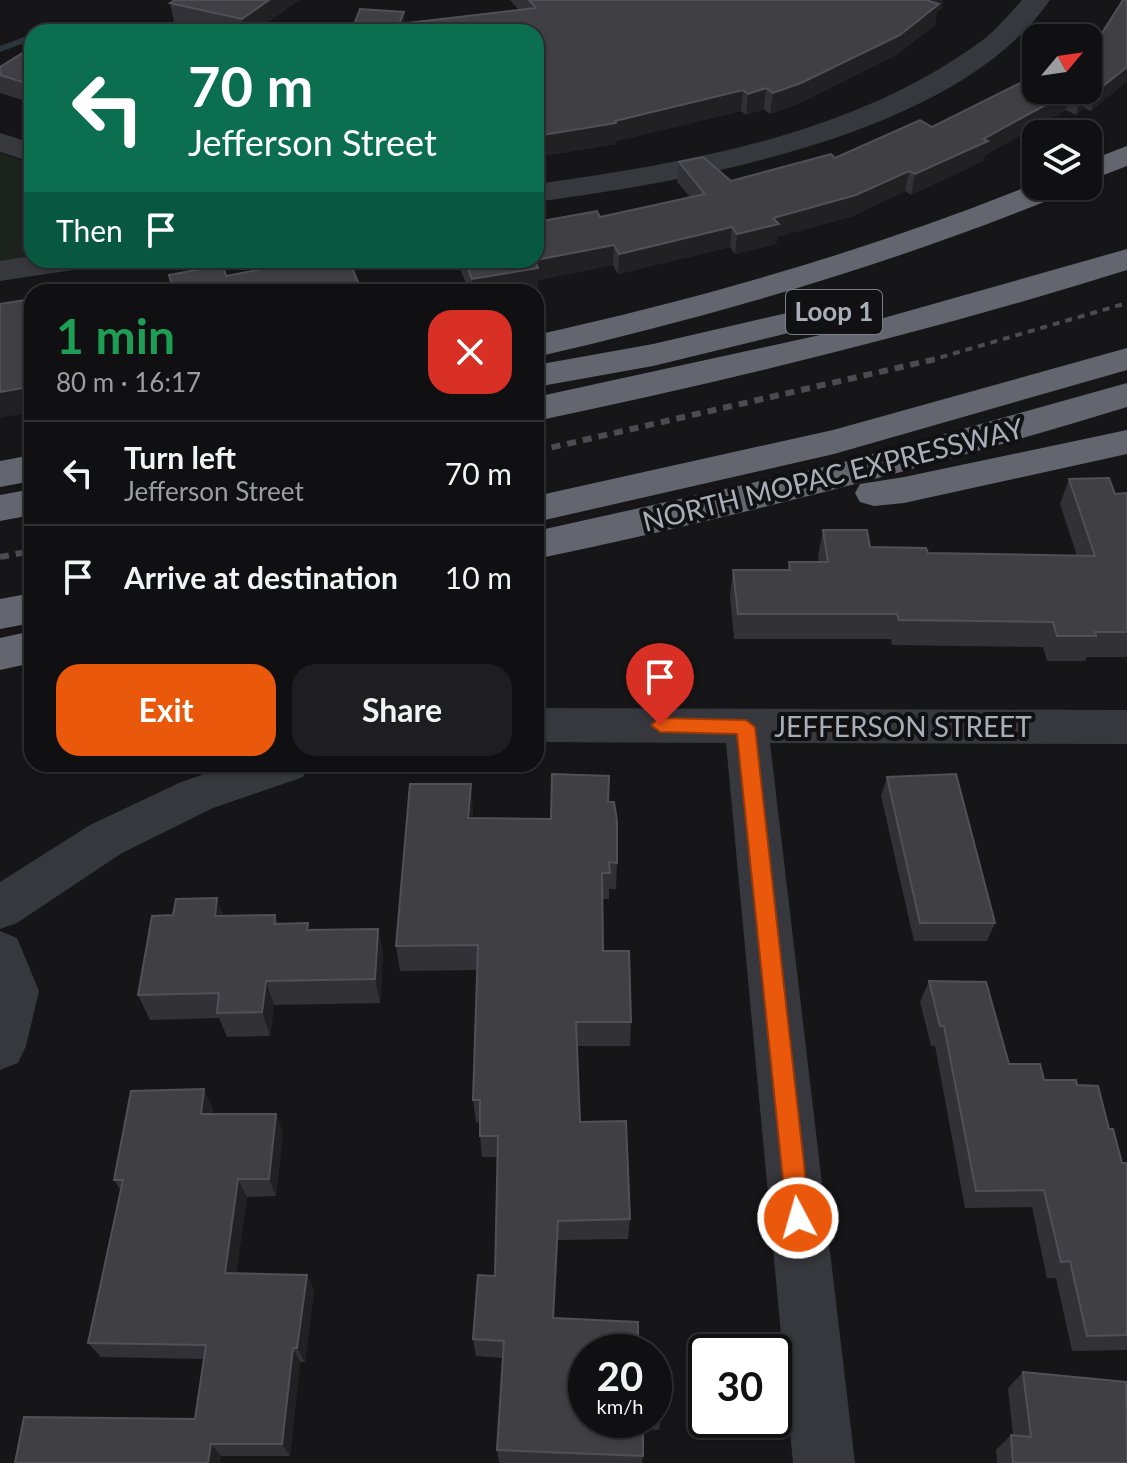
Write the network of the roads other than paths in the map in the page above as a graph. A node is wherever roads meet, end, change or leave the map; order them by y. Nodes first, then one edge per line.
1 (1037, 0) edge
2 (0, 142) edge
3 (24, 150) edge
4 (1127, 155) edge
5 (1102, 166) edge
6 (544, 192) edge
7 (1022, 199) edge
8 (1127, 228) edge
9 (1127, 259) edge
10 (24, 267) edge
11 (0, 271) edge
12 (544, 344) edge
13 (1127, 359) edge
14 (544, 375) edge
15 (1127, 395) edge
16 (544, 407) edge
17 (1127, 442) edge
18 (24, 470) edge
19 (0, 474) edge
20 (24, 504) edge
21 (544, 507) edge
22 (0, 508) edge
23 (705, 511) junction
24 (544, 543) edge
25 (24, 610) edge
26 (0, 614) edge
27 (24, 649) edge
28 (0, 654) edge
29 (544, 725) edge
30 (746, 727) junction
31 (1127, 727) edge
32 (264, 772) edge
33 (0, 908) edge
34 (0, 953) edge
35 (0, 1046) edge
36 (824, 1463) edge

1 - 6 street
2 - 3 street
4 - 5 highway
7 - 12 highway
8 - 14 highway, Loop 1
9 - 16 highway
10 - 11 street
13 - 21 highway
15 - 23 highway, NORTH MOPAC EXPRESSWAY
17 - 23 highway
18 - 19 highway
20 - 22 highway
23 - 24 highway, NORTH MOPAC EXPRESSWAY
25 - 26 highway
27 - 28 highway
29 - 30 street, JEFFERSON STREET
30 - 31 street, JEFFERSON STREET
30 - 36 street
32 - 33 street
34 - 35 street

